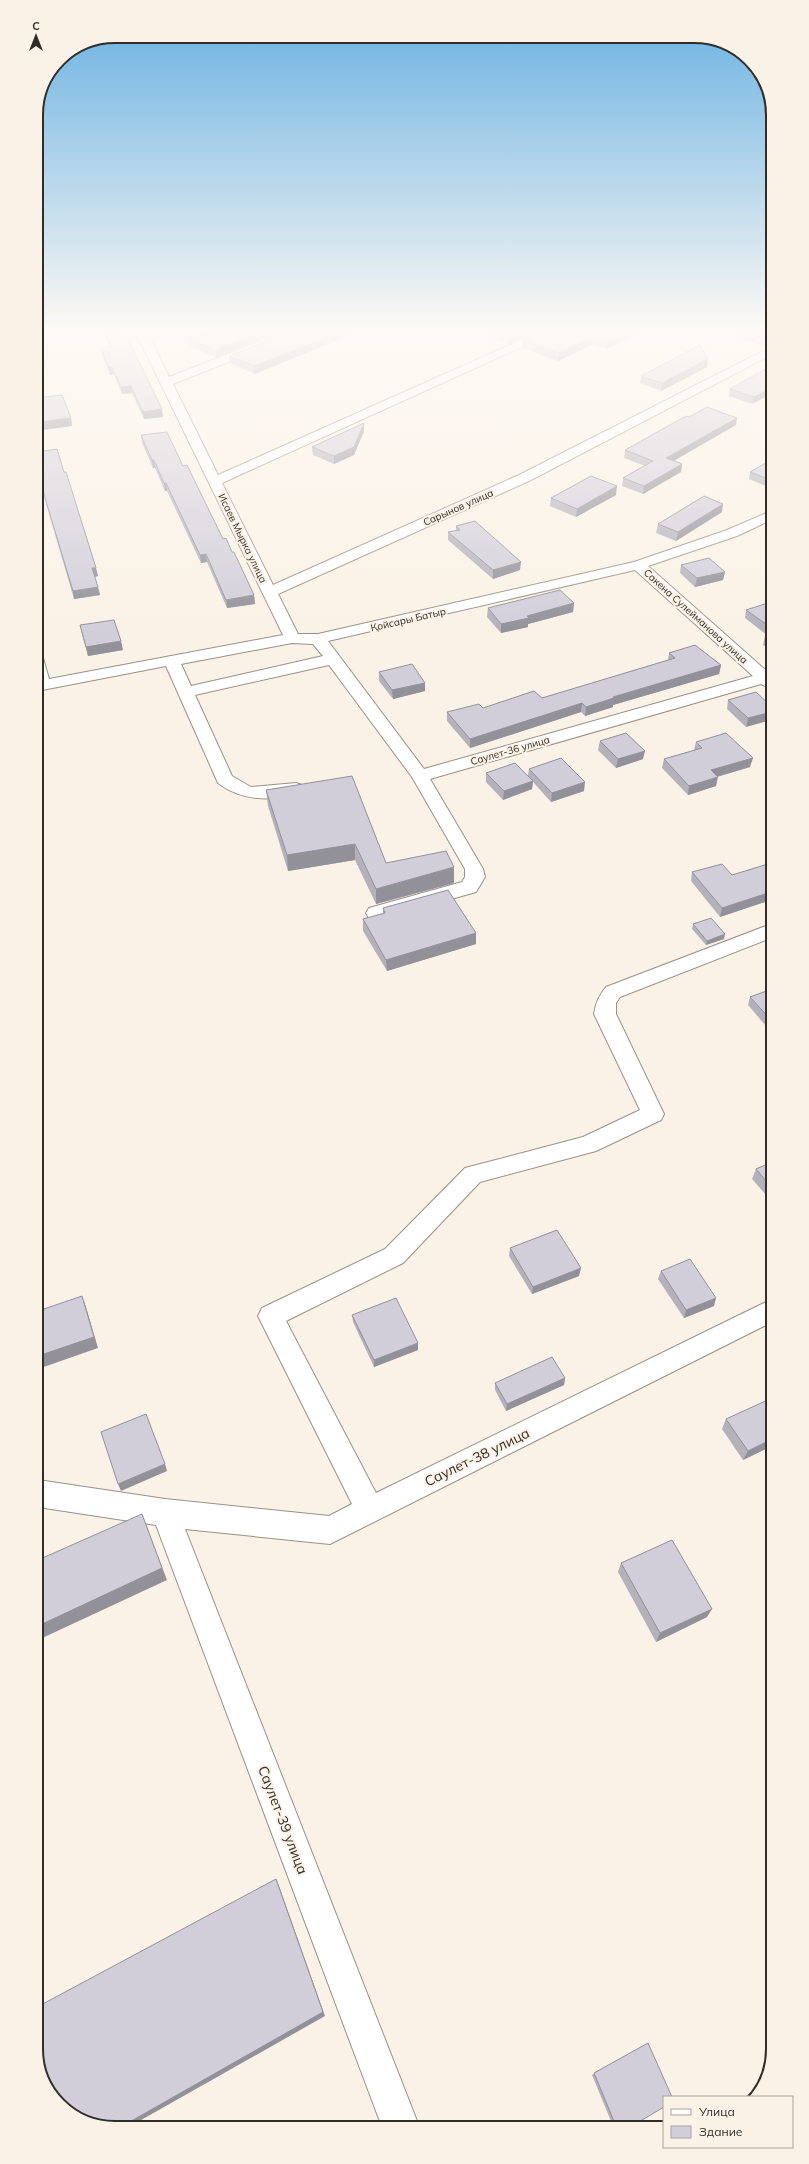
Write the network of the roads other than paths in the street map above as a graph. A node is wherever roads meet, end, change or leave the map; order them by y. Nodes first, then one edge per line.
1 (191, 432) edge
2 (325, 432) edge
3 (613, 432) edge
4 (215, 481) junction
5 (766, 517) edge
6 (638, 565) junction
7 (270, 592) junction
8 (292, 638) junction
9 (318, 639) junction
10 (333, 659) junction
11 (172, 661) junction
12 (766, 678) edge
13 (766, 681) edge
14 (43, 685) edge
15 (186, 692) junction
16 (420, 776) junction
17 (313, 787) edge
18 (376, 913) dead end
19 (766, 933) edge
20 (766, 1313) edge
21 (43, 1494) edge
22 (370, 1510) junction
23 (165, 1513) junction
24 (399, 2121) edge

1 - 4 street, Исаев Мырка улица
2 - 4 street
3 - 7 street, Сарынов улица
4 - 7 street, Исаев Мырка улица
5 - 6 street, Қойсары Батыр
6 - 9 street, Қойсары Батыр
6 - 12 street, Сакена Сулейманова улица
7 - 8 street, Исаев Мырка улица
8 - 9 street, Қойсары Батыр
8 - 11 street, Қойсары Батыр
9 - 10 street
10 - 15 street
10 - 16 street
11 - 14 street, Қойсары Батыр
11 - 15 street
13 - 16 street, Саулет-36 улица
15 - 17 street
16 - 18 street
19 - 22 street
20 - 22 street, Саулет-38 улица
21 - 23 street, Саулет-38 улица
22 - 23 street, Саулет-38 улица
23 - 24 street, Саулет-39 улица

